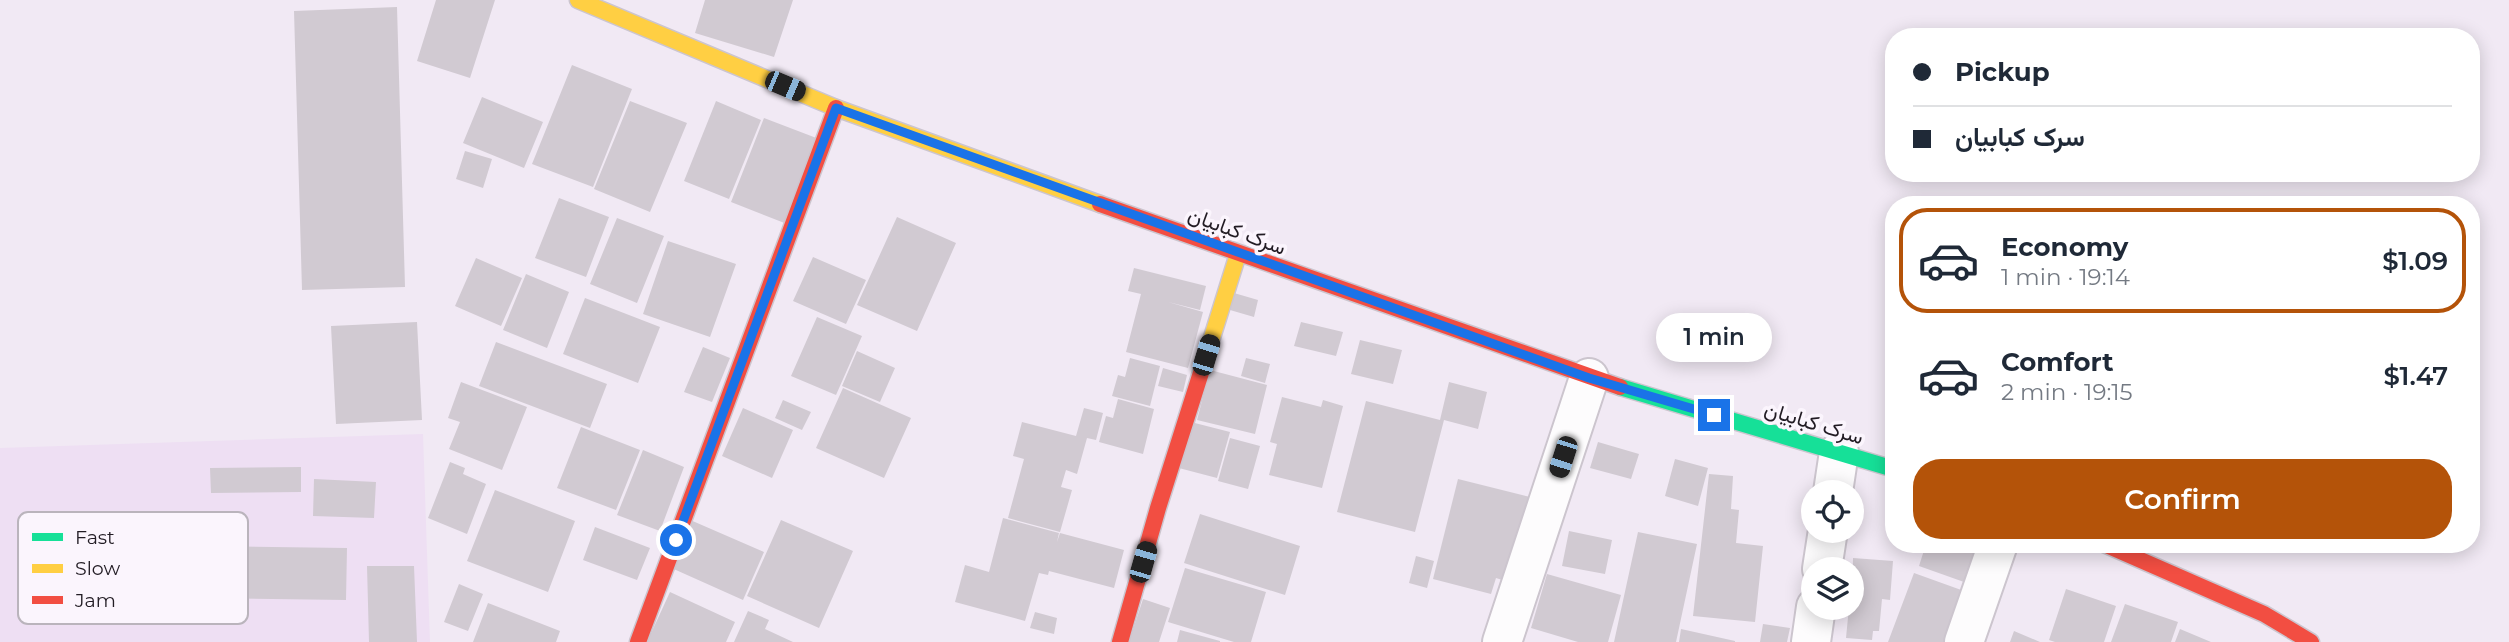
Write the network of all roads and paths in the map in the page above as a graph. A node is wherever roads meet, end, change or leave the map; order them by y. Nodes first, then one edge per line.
1 (578, 0) edge
2 (836, 108) junction
3 (1238, 254) junction
4 (1589, 378) junction
5 (1839, 452) junction
6 (1885, 465) edge
7 (1835, 480) edge
8 (1995, 553) edge
9 (2125, 553) edge
10 (1814, 620) edge
11 (638, 642) edge
12 (1120, 642) edge
13 (1502, 642) edge
14 (1811, 642) edge
15 (1964, 642) edge
16 (2311, 642) edge

1 - 2 street, سرک کبابیان
2 - 3 street, سرک کبابیان
2 - 11 street
3 - 4 street, سرک کبابیان
3 - 12 street
4 - 5 street, سرک کبابیان
4 - 13 street
5 - 6 street, سرک کبابیان
5 - 7 street
8 - 15 street
9 - 16 street
10 - 14 street

